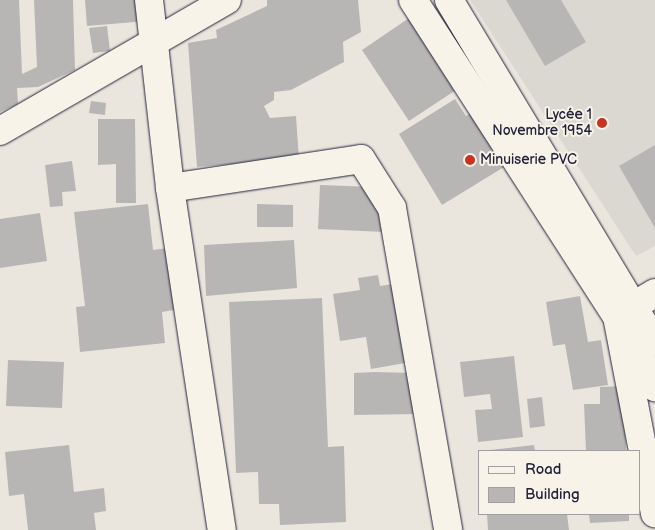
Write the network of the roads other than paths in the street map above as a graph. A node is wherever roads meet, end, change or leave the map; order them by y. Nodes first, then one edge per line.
1 (149, 0) edge
2 (227, 0) edge
3 (413, 0) edge
4 (450, 0) edge
5 (154, 41) junction
6 (0, 131) edge
7 (170, 188) junction
8 (635, 305) edge
9 (655, 343) edge
10 (655, 387) edge
11 (655, 513) edge
12 (222, 530) edge
13 (448, 530) edge

1 - 5 street
2 - 5 street
3 - 8 street
4 - 8 street
5 - 6 street
5 - 7 street
7 - 12 street
7 - 13 street
8 - 9 street
8 - 10 street
8 - 11 street

